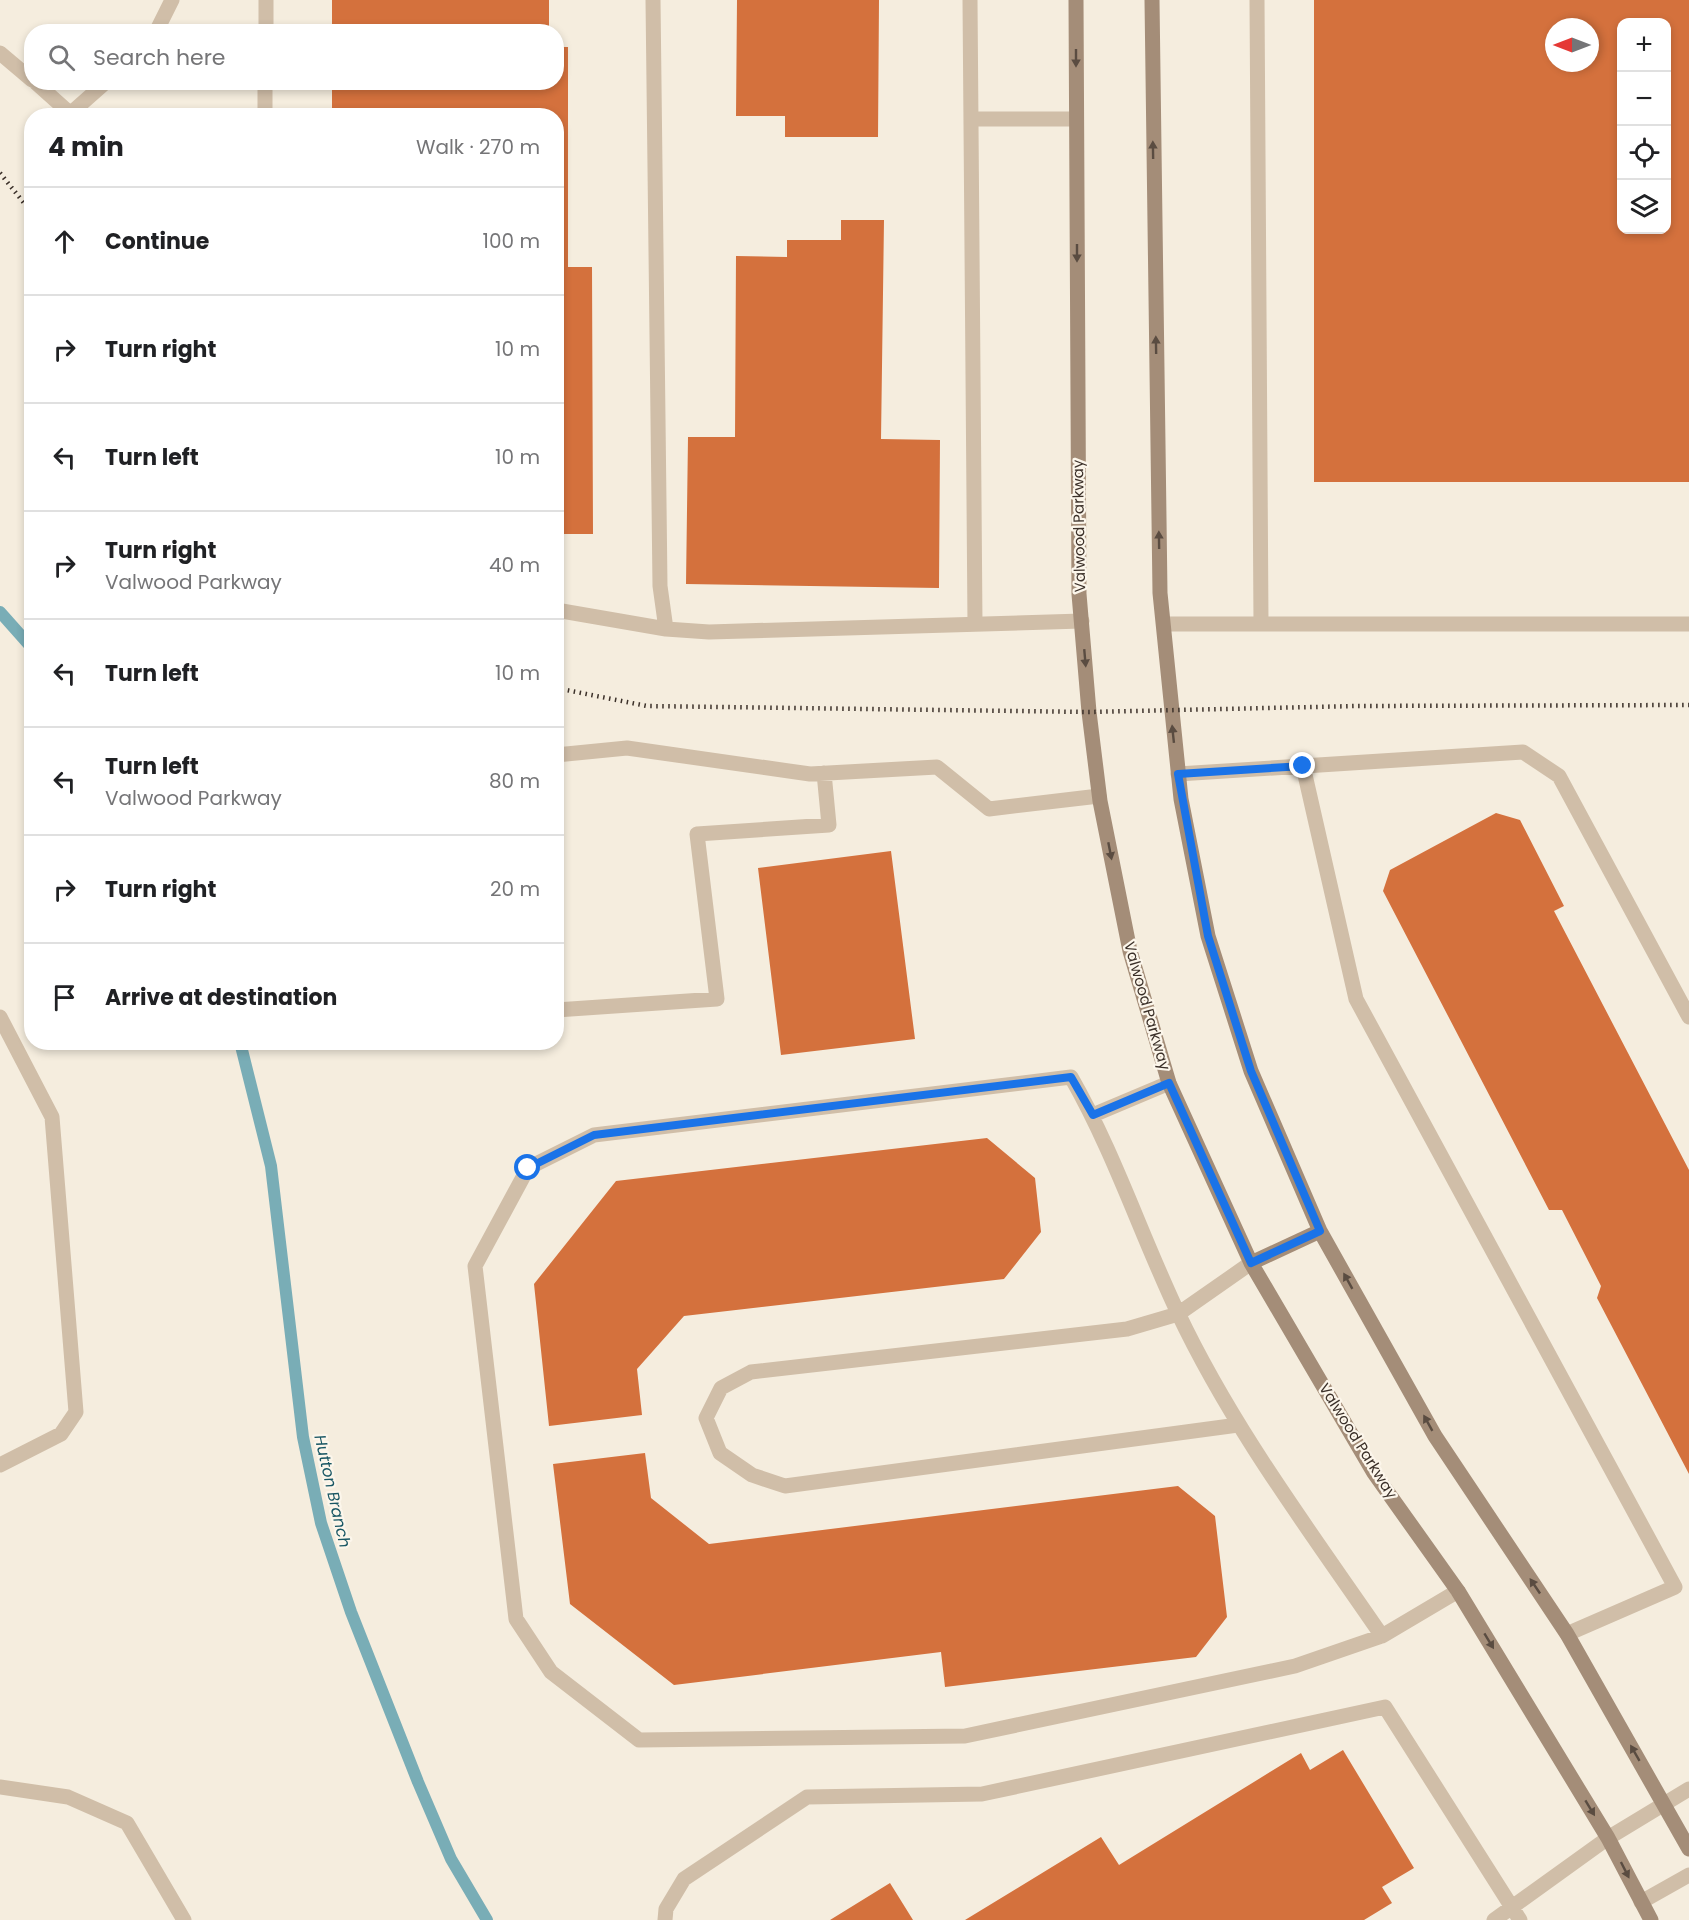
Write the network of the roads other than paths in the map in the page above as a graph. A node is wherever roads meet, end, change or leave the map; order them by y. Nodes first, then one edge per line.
1 (172, 0) edge
2 (266, 0) edge
3 (653, 0) edge
4 (970, 0) edge
5 (1076, 0) edge
6 (1152, 0) edge
7 (1257, 0) edge
8 (160, 24) edge
9 (266, 24) edge
10 (0, 53) edge
11 (24, 73) edge
12 (44, 90) edge
13 (98, 90) edge
14 (265, 90) edge
15 (65, 108) edge
16 (78, 108) edge
17 (265, 108) edge
18 (971, 119) junction
19 (1076, 119) junction
20 (564, 611) edge
21 (1082, 621) junction
22 (1260, 622) junction
23 (975, 624) junction
24 (1164, 624) junction
25 (1689, 624) edge
26 (666, 629) junction
27 (564, 754) edge
28 (1303, 766) junction
29 (824, 773) junction
30 (1178, 774) junction
31 (1099, 796) junction
32 (564, 1009) edge
33 (0, 1017) edge
34 (1689, 1017) edge
35 (1169, 1083) junction
36 (1093, 1115) junction
37 (1320, 1231) junction
38 (1251, 1263) junction
39 (1178, 1314) junction
40 (1238, 1425) junction
41 (0, 1465) edge
42 (1458, 1591) junction
43 (1567, 1634) junction
44 (1382, 1636) junction
45 (0, 1787) edge
46 (1689, 1789) edge
47 (1665, 1804) junction
48 (1608, 1838) junction
49 (1689, 1849) edge
50 (1689, 1875) edge
51 (1641, 1902) junction
52 (1516, 1914) edge
53 (184, 1920) edge
54 (665, 1920) edge
55 (1494, 1920) edge
56 (1651, 1920) edge

1 - 8 street
2 - 9 street
3 - 26 street
4 - 18 street
5 -> 19 main road, Valwood Parkway
24 -> 6 main road
7 - 22 street
10 - 11 street
12 - 15 street
13 - 16 street
14 - 17 street
18 - 19 street
18 - 23 street
19 -> 21 main road, Valwood Parkway
20 - 26 street
21 - 23 street
21 -> 31 main road, Valwood Parkway
22 - 24 street
22 - 25 street
23 - 26 street
30 -> 24 main road
27 - 29 street
28 - 30 street
28 - 34 street
28 - 43 street
29 - 31 street
29 - 32 street
30 - 37 main road
31 -> 35 main road, Valwood Parkway
33 - 41 street
35 - 36 street
35 - 38 main road, Valwood Parkway
36 - 39 street
36 - 44 street
37 - 38 main road
43 -> 37 main road
38 - 39 street
38 - 42 main road, Valwood Parkway
39 - 40 street
39 - 40 street
40 - 44 street
42 - 44 street
42 -> 48 main road, Valwood Parkway
47 -> 43 main road
45 - 53 street
46 - 47 street
47 - 48 street
47 - 49 main road
48 -> 51 main road, Valwood Parkway
48 - 52 street
50 - 51 street
51 - 56 main road, Valwood Parkway
52 - 54 street
52 - 55 street

